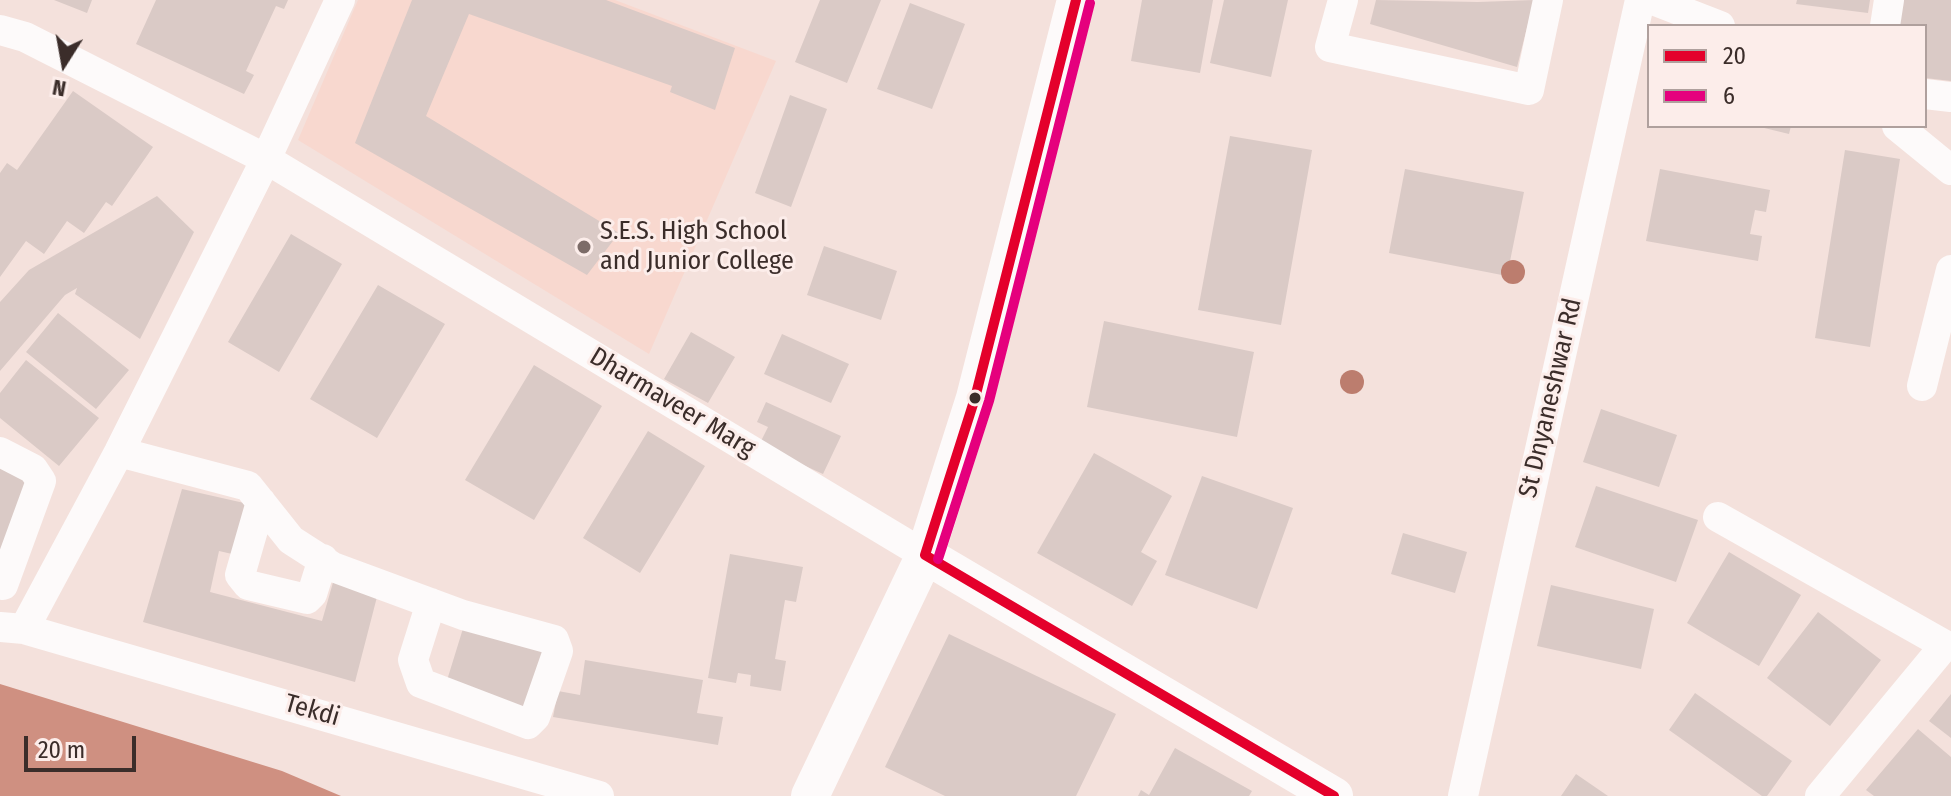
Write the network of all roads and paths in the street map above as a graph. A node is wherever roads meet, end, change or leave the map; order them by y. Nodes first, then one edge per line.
1 (340, 0) edge
2 (1076, 0) edge
3 (1343, 0) edge
4 (1548, 0) edge
5 (1640, 0) edge
6 (1653, 0) edge
7 (1889, 0) edge
8 (1715, 24) edge
9 (1885, 24) edge
10 (0, 30) edge
11 (1927, 94) edge
12 (1951, 97) edge
13 (1899, 128) edge
14 (266, 159) junction
15 (1951, 170) edge
16 (1951, 270) edge
17 (1922, 386) dead end
18 (0, 452) edge
19 (119, 452) junction
20 (261, 502) junction
21 (1718, 517) dead end
22 (925, 555) junction
23 (323, 559) junction
24 (1, 585) edge
25 (431, 603) junction
26 (12, 628) edge
27 (1948, 641) edge
28 (599, 796) edge
29 (810, 796) edge
30 (1334, 796) edge
31 (1463, 796) edge
32 (1820, 796) edge

1 - 14 street
2 - 22 street
3 - 4 street
5 - 31 street, St Dnyaneshwar Rd
6 - 8 street
7 - 9 street
10 - 14 street, Dharmaveer Marg
11 - 12 street
13 - 15 street
14 - 19 street
14 - 22 street, Dharmaveer Marg
16 - 17 street
18 - 24 street
19 - 20 street
19 - 26 street
20 - 23 street
20 - 23 street
21 - 27 street
22 - 29 street
22 - 30 street, Dharmaveer Marg
23 - 25 street
24 - 26 street
25 - 25 street
26 - 28 street, Tekdi
27 - 32 street

